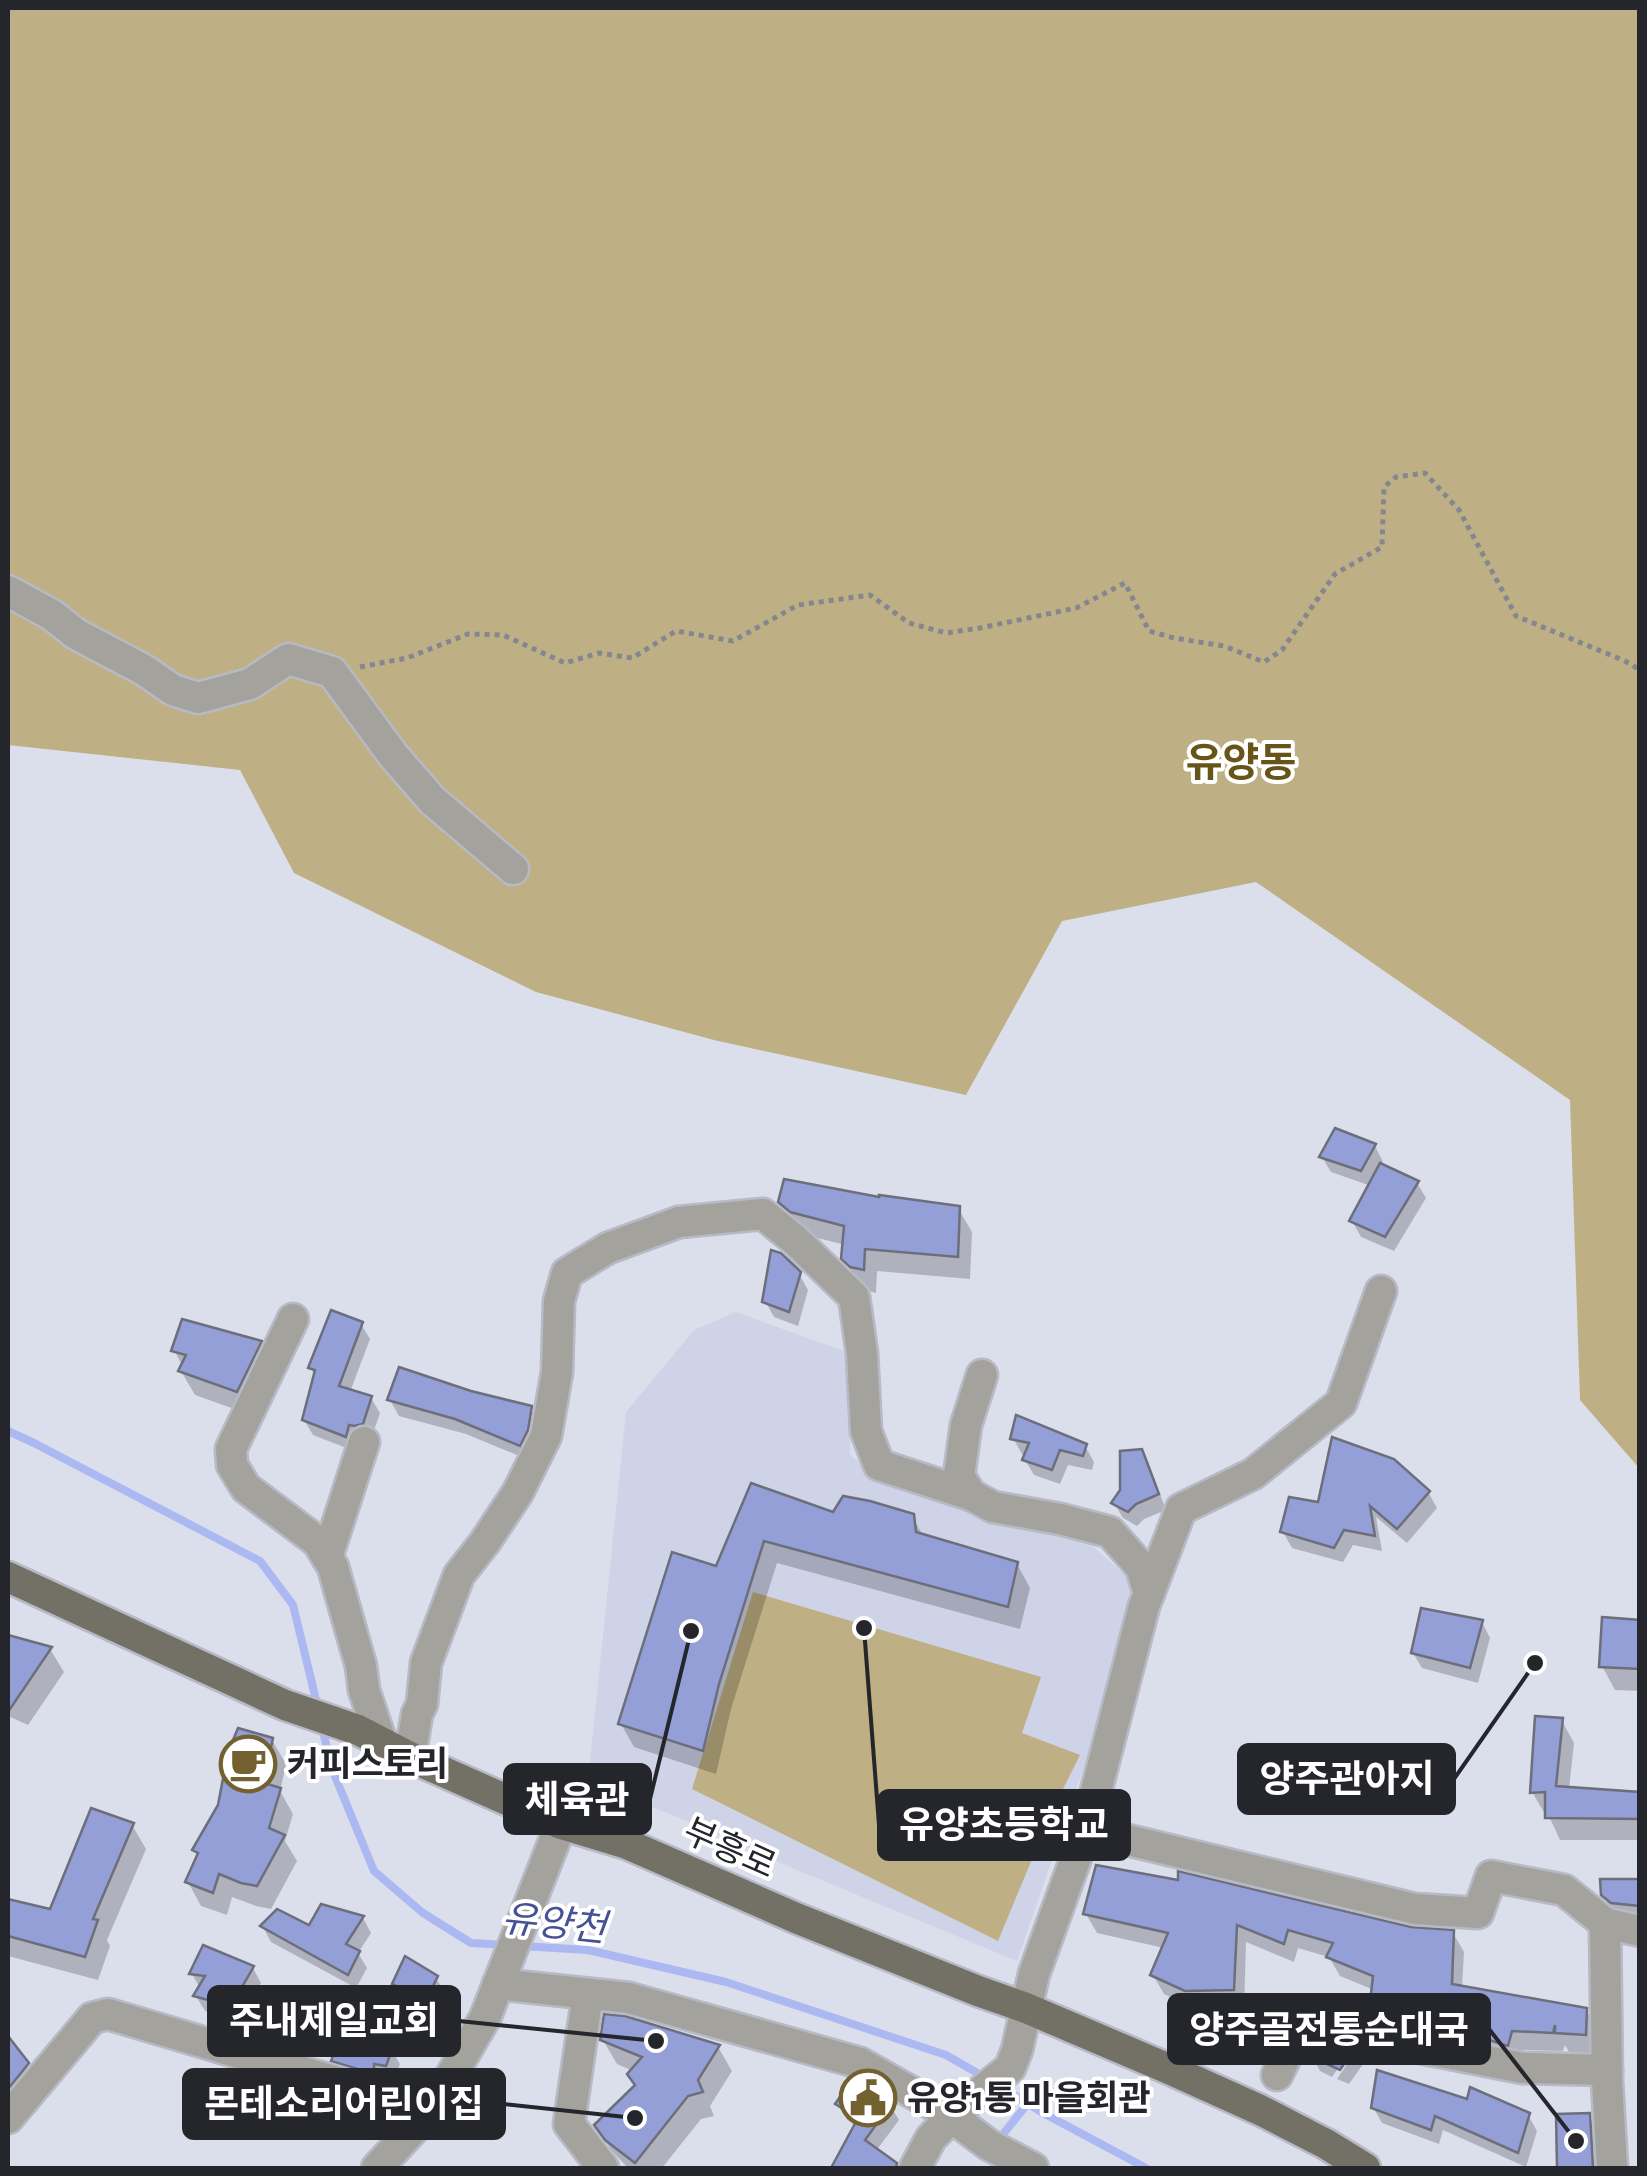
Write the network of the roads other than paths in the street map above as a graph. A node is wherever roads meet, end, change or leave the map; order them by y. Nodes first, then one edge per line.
1 (8, 592) edge
2 (513, 869) dead end
3 (1381, 1291) dead end
4 (293, 1319) dead end
5 (982, 1376) dead end
6 (364, 1442) dead end
7 (971, 1495) junction
8 (327, 1557) junction
9 (8, 1577) edge
10 (1149, 1593) junction
11 (369, 1735) junction
12 (410, 1757) junction
13 (1052, 1810) dead end
14 (561, 1824) junction
15 (1086, 1830) junction
16 (1606, 1923) junction
17 (1640, 1931) edge
18 (502, 1975) junction
19 (588, 1994) junction
20 (1026, 2008) junction
21 (1607, 2070) junction
22 (1277, 2075) dead end
23 (431, 2110) junction
24 (957, 2112) junction
25 (8, 2118) edge
26 (377, 2168) edge
27 (603, 2168) edge
28 (916, 2168) edge
29 (1033, 2168) edge
30 (1365, 2168) edge
31 (1612, 2168) edge

1 - 2 street
3 - 10 street
4 - 8 street
5 - 7 street
6 - 8 street
7 - 10 street
7 - 12 street
8 - 11 street
9 - 11 main road, 부흥로
10 - 15 street
11 - 12 main road, 부흥로
12 - 14 main road, 부흥로
13 - 15 street
14 - 18 street
14 - 20 main road, 부흥로
15 - 16 street
15 - 20 street
16 - 17 street
16 - 21 street
18 - 19 street
18 - 23 street
19 - 24 street
19 - 27 street
20 - 24 street
20 - 30 main road, 부흥로
21 - 22 street
21 - 31 street
23 - 25 street
23 - 26 street
24 - 28 street
24 - 29 street

